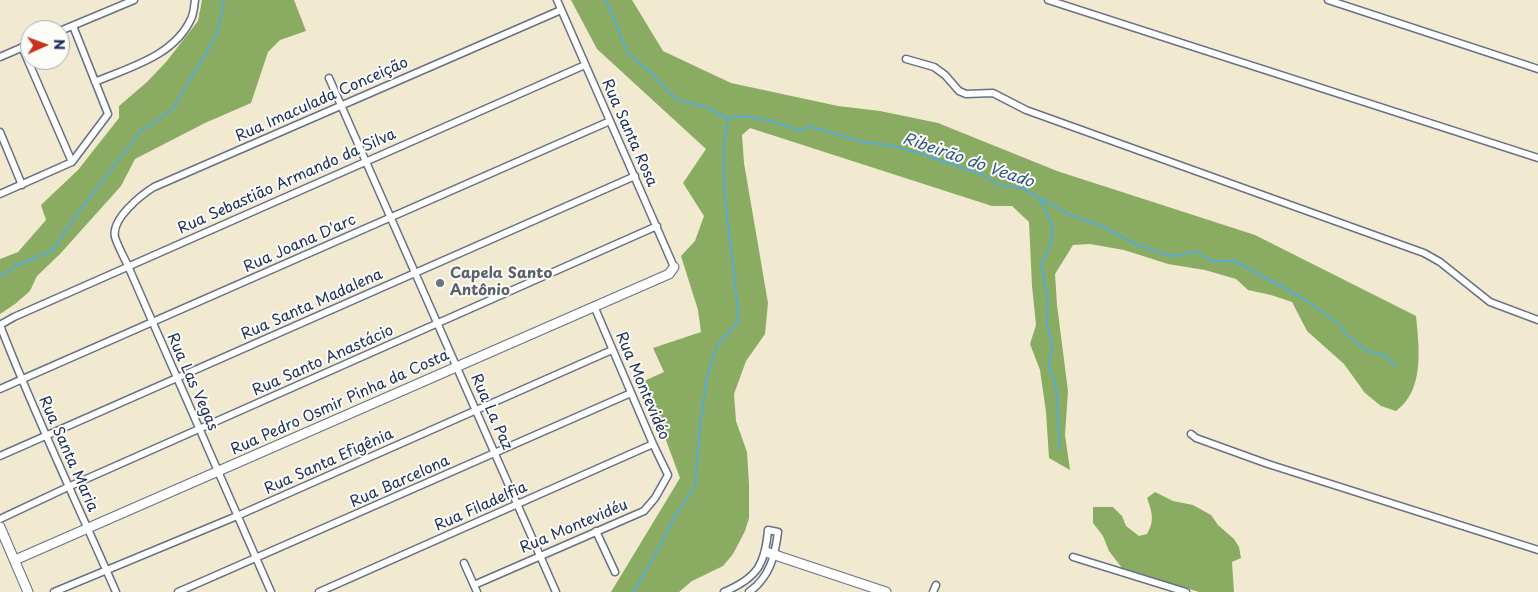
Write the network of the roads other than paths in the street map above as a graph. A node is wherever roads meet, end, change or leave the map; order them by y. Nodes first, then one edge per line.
1 (134, 0) edge
2 (195, 0) edge
3 (557, 0) edge
4 (1048, 0) edge
5 (1328, 0) edge
6 (561, 10) junction
7 (73, 26) junction
8 (70, 27) edge
9 (20, 48) edge
10 (0, 57) edge
11 (906, 59) dead end
12 (585, 64) junction
13 (1538, 69) edge
14 (32, 70) edge
15 (330, 78) dead end
16 (95, 82) junction
17 (341, 106) junction
18 (610, 121) junction
19 (0, 132) edge
20 (1538, 158) edge
21 (365, 161) junction
22 (72, 162) junction
23 (635, 176) junction
24 (22, 185) junction
25 (0, 194) edge
26 (390, 218) junction
27 (657, 226) junction
28 (115, 236) joint
29 (128, 266) junction
30 (674, 268) joint
31 (415, 273) junction
32 (594, 306) junction
33 (1538, 320) edge
34 (152, 322) junction
35 (438, 324) junction
36 (0, 325) edge
37 (612, 350) junction
38 (458, 367) junction
39 (177, 378) junction
40 (21, 380) junction
41 (0, 389) edge
42 (631, 393) junction
43 (477, 411) junction
44 (200, 430) junction
45 (1191, 434) dead end
46 (46, 436) junction
47 (653, 444) junction
48 (495, 454) junction
49 (0, 456) edge
50 (218, 472) junction
51 (668, 476) joint
52 (68, 487) junction
53 (518, 505) junction
54 (237, 516) junction
55 (0, 519) edge
56 (0, 527) edge
57 (86, 529) junction
58 (768, 530) dead end
59 (596, 531) junction
60 (1538, 550) edge
61 (771, 554) junction
62 (540, 555) junction
63 (1073, 557) dead end
64 (256, 559) junction
65 (15, 560) junction
66 (464, 563) dead end
67 (107, 571) junction
68 (615, 572) dead end
69 (474, 585) junction
70 (936, 585) dead end
71 (28, 592) edge
72 (54, 592) edge
73 (116, 592) edge
74 (178, 592) edge
75 (271, 592) edge
76 (319, 592) edge
77 (477, 592) edge
78 (556, 592) edge
79 (726, 592) edge
80 (749, 592) edge
81 (886, 592) edge
82 (934, 592) edge
83 (1185, 592) edge

1 - 7 street
2 - 16 street
3 - 6 street, Rua Santa Rosa
4 - 20 street
5 - 13 street
6 - 12 street, Rua Santa Rosa
6 - 17 street, Rua Imaculada Conceição
7 - 8 street
7 - 16 street
9 - 10 street
11 - 33 street
12 - 18 street, Rua Santa Rosa
12 - 21 street, Rua Sebastião Armando da Silva
14 - 22 street
15 - 17 street, Rua La Paz
16 - 22 street
17 - 21 street, Rua La Paz
17 - 28 street, Rua Imaculada Conceição
18 - 23 street, Rua Santa Rosa
18 - 26 street, Rua Joana D'arc
19 - 24 street
21 - 26 street, Rua La Paz
21 - 29 street, Rua Sebastião Armando da Silva
22 - 24 street
23 - 27 street, Rua Santa Rosa
23 - 31 street, Rua Santa Madalena
24 - 25 street
26 - 31 street, Rua La Paz
26 - 34 street, Rua Joana D'arc
27 - 30 street, Rua Santa Rosa
27 - 35 street, Rua Santo Anastácio
28 - 29 street, Rua Las Vegas
29 - 34 street, Rua Las Vegas
29 - 36 street, Rua Sebastião Armando da Silva
30 - 32 street, Rua Pedro Osmir Pinha da Costa
31 - 35 street, Rua La Paz
31 - 39 street, Rua Santa Madalena
32 - 37 street, Rua Montevidéo
32 - 38 street, Rua Pedro Osmir Pinha da Costa
34 - 39 street, Rua Las Vegas
34 - 40 street, Rua Joana D'arc
35 - 38 street, Rua La Paz
35 - 44 street, Rua Santo Anastácio
36 - 40 street, Rua Santa Maria
37 - 42 street, Rua Montevidéo
37 - 43 street, Rua Santa Efigênia
38 - 43 street, Rua La Paz
38 - 50 street, Rua Pedro Osmir Pinha da Costa
39 - 44 street, Rua Las Vegas
39 - 46 street, Rua Santa Madalena
40 - 41 street, Rua Joana D'arc
40 - 46 street, Rua Santa Maria
42 - 47 street, Rua Montevidéo
42 - 48 street, Rua Barcelona
43 - 48 street, Rua La Paz
43 - 54 street, Rua Santa Efigênia
44 - 50 street, Rua Las Vegas
44 - 52 street, Rua Santo Anastácio
45 - 60 street
46 - 49 street, Rua Santa Madalena
46 - 52 street, Rua Santa Maria
47 - 51 street, Rua Montevidéo
47 - 53 street, Rua Filadelfia
48 - 53 street, Rua La Paz
48 - 64 street, Rua Barcelona
50 - 54 street, Rua Las Vegas
50 - 57 street, Rua Pedro Osmir Pinha da Costa
51 - 59 street, Rua Montevidéu
52 - 55 street, Rua Santo Anastácio
52 - 57 street, Rua Santa Maria
53 - 62 street, Rua La Paz
53 - 76 street, Rua Filadelfia
54 - 64 street, Rua Las Vegas
54 - 67 street, Rua Santa Efigênia
56 - 65 street
57 - 65 street, Rua Pedro Osmir Pinha da Costa
57 - 67 street, Rua Santa Maria
58 - 61 street
59 - 62 street, Rua Montevidéu
59 - 68 street
61 - 79 street
61 - 80 street
61 - 81 street
62 - 69 street, Rua Montevidéu
62 - 78 street, Rua La Paz
63 - 83 street
64 - 74 street, Rua Barcelona
64 - 75 street, Rua Las Vegas
65 - 71 street
66 - 69 street
67 - 72 street, Rua Santa Efigênia
67 - 73 street, Rua Santa Maria
69 - 77 street
70 - 82 street

